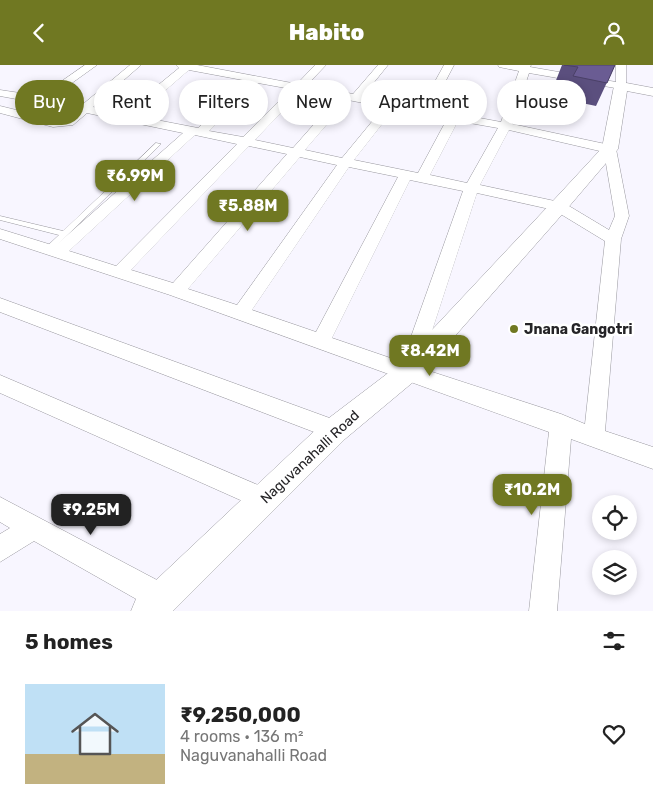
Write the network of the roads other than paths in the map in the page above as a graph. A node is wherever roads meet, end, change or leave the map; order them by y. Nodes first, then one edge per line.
1 (92, 65) edge
2 (136, 65) edge
3 (260, 65) edge
4 (321, 65) edge
5 (383, 65) edge
6 (449, 65) edge
7 (503, 65) edge
8 (190, 66) edge
9 (525, 67) edge
10 (621, 75) edge
11 (253, 78) junction
12 (71, 80) edge
13 (307, 80) edge
14 (441, 80) edge
15 (169, 83) edge
16 (278, 83) edge
17 (653, 92) edge
18 (0, 93) edge
19 (15, 95) edge
20 (15, 97) edge
21 (351, 97) joint
22 (361, 99) edge
23 (0, 107) edge
24 (86, 109) junction
25 (278, 109) edge
26 (94, 111) edge
27 (487, 123) edge
28 (164, 125) edge
29 (324, 125) edge
30 (375, 125) edge
31 (450, 125) edge
32 (505, 126) junction
33 (196, 132) junction
34 (246, 142) junction
35 (158, 144) dead end
36 (610, 149) junction
37 (296, 153) junction
38 (345, 163) junction
39 (405, 175) junction
40 (421, 179) junction
41 (471, 189) junction
42 (559, 207) junction
43 (0, 217) edge
44 (65, 233) junction
45 (0, 234) edge
46 (613, 239) junction
47 (53, 251) junction
48 (120, 272) junction
49 (176, 291) junction
50 (0, 305) edge
51 (241, 313) junction
52 (321, 341) junction
53 (408, 371) junction
54 (0, 384) edge
55 (561, 424) junction
56 (335, 430) junction
57 (594, 437) junction
58 (653, 458) edge
59 (264, 499) junction
60 (0, 509) edge
61 (33, 527) junction
62 (0, 549) edge
63 (155, 604) edge
64 (543, 611) edge

1 - 12 street
2 - 24 street
3 - 11 street
4 - 13 street
5 - 21 street
6 - 14 street
7 - 9 street
8 - 11 street
8 - 15 street
9 - 10 street
9 - 32 street
10 - 17 street
10 - 36 street
11 - 16 street
11 - 33 street
18 - 19 street
20 - 23 street
21 - 22 street
23 - 24 street
24 - 26 street
25 - 34 street
27 - 32 street
28 - 33 street
29 - 37 street
30 - 38 street
31 - 40 street
32 - 36 street
32 - 41 street
33 - 34 street
33 - 47 street
34 - 37 street
34 - 48 street
35 - 44 lane
36 - 42 street, Naguvanahalli Road
36 - 46 street
37 - 38 street
37 - 49 street
38 - 39 street
38 - 51 street
39 - 40 street
39 - 52 street
40 - 41 street
41 - 42 street
41 - 53 street
42 - 46 street
42 - 53 street, Naguvanahalli Road
43 - 44 lane
44 - 47 lane
45 - 47 street
46 - 57 street
47 - 48 street
48 - 49 street
49 - 51 street
50 - 56 street
51 - 52 street
52 - 53 street
53 - 55 street
53 - 56 street, Naguvanahalli Road
54 - 59 street
55 - 57 street
55 - 64 street
56 - 59 street, Naguvanahalli Road
57 - 58 street
59 - 63 street, Naguvanahalli Road
60 - 61 street
61 - 62 street
61 - 63 street

